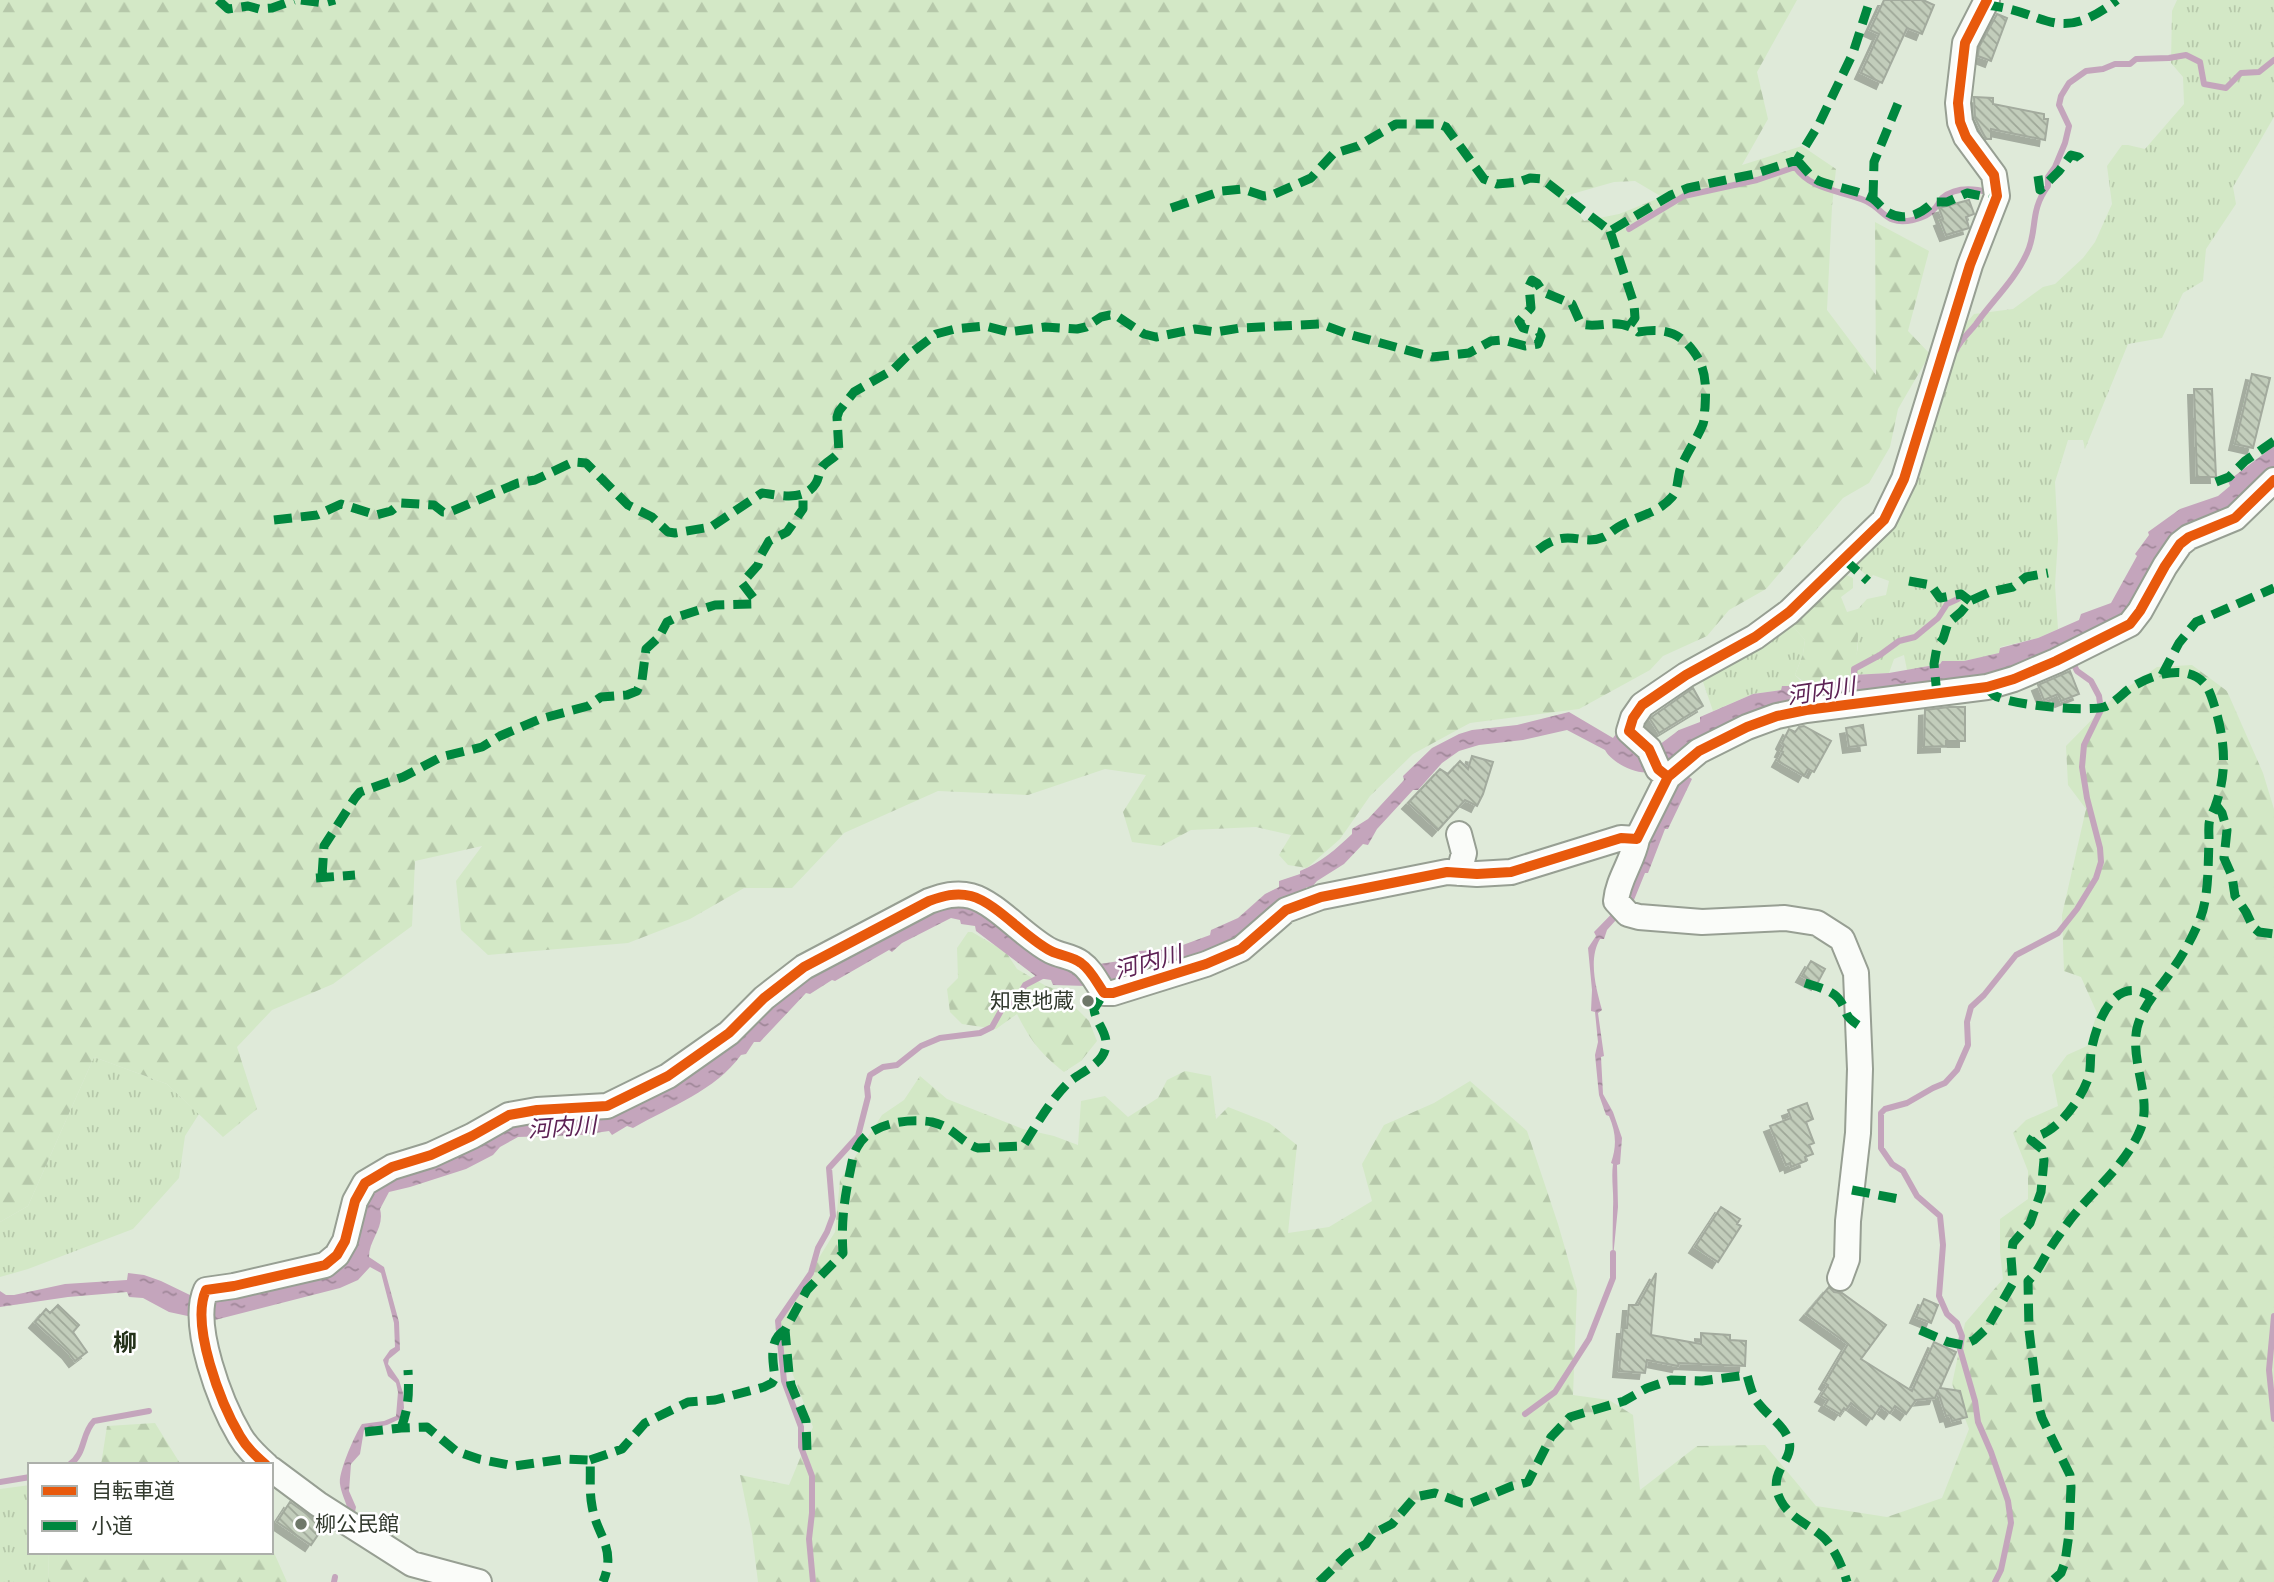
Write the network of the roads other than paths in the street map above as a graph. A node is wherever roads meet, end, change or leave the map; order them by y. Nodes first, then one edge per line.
1 (1987, 0) edge
2 (2274, 480) edge
3 (1667, 765) junction
4 (1459, 834) dead end
5 (1637, 839) junction
6 (1459, 873) junction
7 (1840, 1278) dead end
8 (264, 1463) edge
9 (273, 1470) edge
10 (478, 1582) edge

1 - 3 street
2 - 3 street
3 - 5 street
4 - 6 street
5 - 6 street
5 - 7 street
6 - 8 street
9 - 10 street

